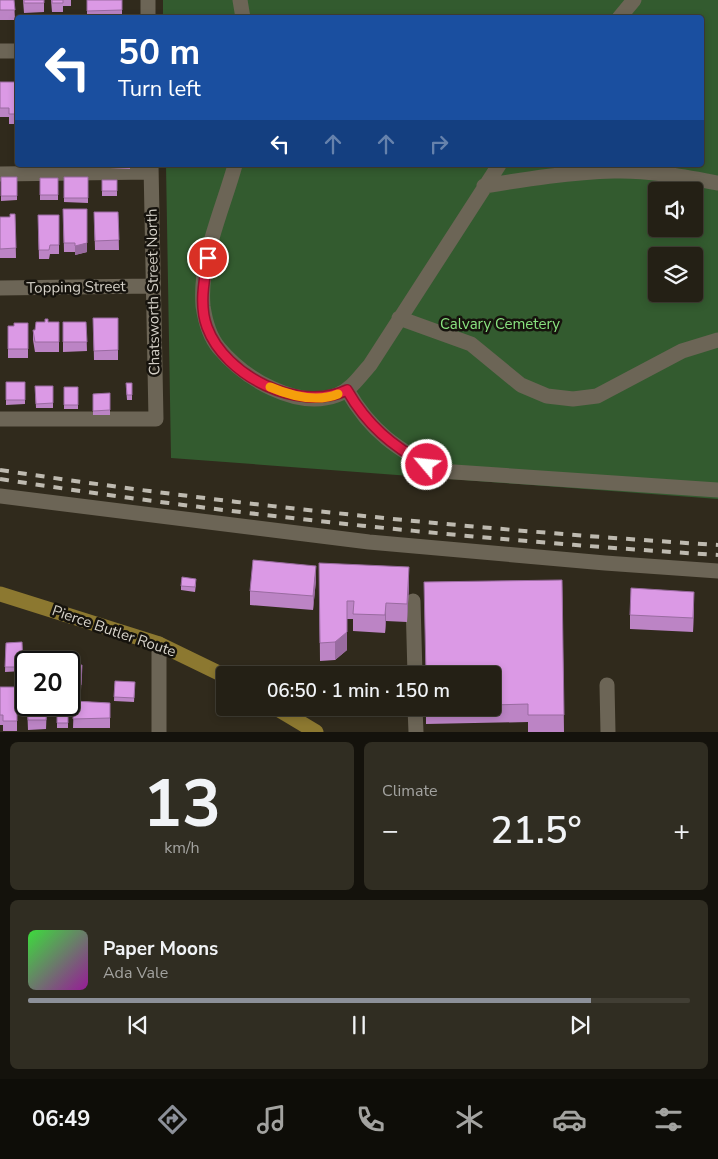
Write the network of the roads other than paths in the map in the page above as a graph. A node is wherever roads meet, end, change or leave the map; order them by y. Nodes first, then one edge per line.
1 (148, 0) edge
2 (240, 0) edge
3 (634, 0) edge
4 (148, 15) edge
5 (242, 15) edge
6 (622, 15) edge
7 (0, 51) edge
8 (15, 51) edge
9 (234, 167) edge
10 (498, 167) edge
11 (151, 168) edge
12 (0, 174) edge
13 (718, 184) edge
14 (484, 186) junction
15 (152, 286) junction
16 (0, 288) edge
17 (400, 318) junction
18 (718, 340) edge
19 (347, 390) junction
20 (0, 419) edge
21 (718, 490) edge
22 (0, 496) edge
23 (718, 571) edge
24 (0, 594) edge
25 (413, 601) dead end
26 (159, 644) junction
27 (415, 666) edge
28 (216, 672) edge
29 (607, 685) dead end
30 (289, 716) edge
31 (415, 716) edge
32 (159, 732) edge
33 (316, 732) edge
34 (416, 732) edge
35 (608, 732) edge

1 - 4 street
2 - 5 street
3 - 6 street
7 - 8 street
9 - 19 street
10 - 14 street
11 - 12 street
11 - 15 street, Chatsworth Street North
13 - 14 street
14 - 17 street
15 - 16 street, Topping Street
15 - 20 street, Chatsworth Street North
17 - 18 street
17 - 19 street
19 - 21 street
22 - 23 street
24 - 26 main road, Pierce Butler Route
25 - 27 street
26 - 28 main road, Pierce Butler Route
26 - 32 street
29 - 35 street
30 - 33 main road
31 - 34 street

